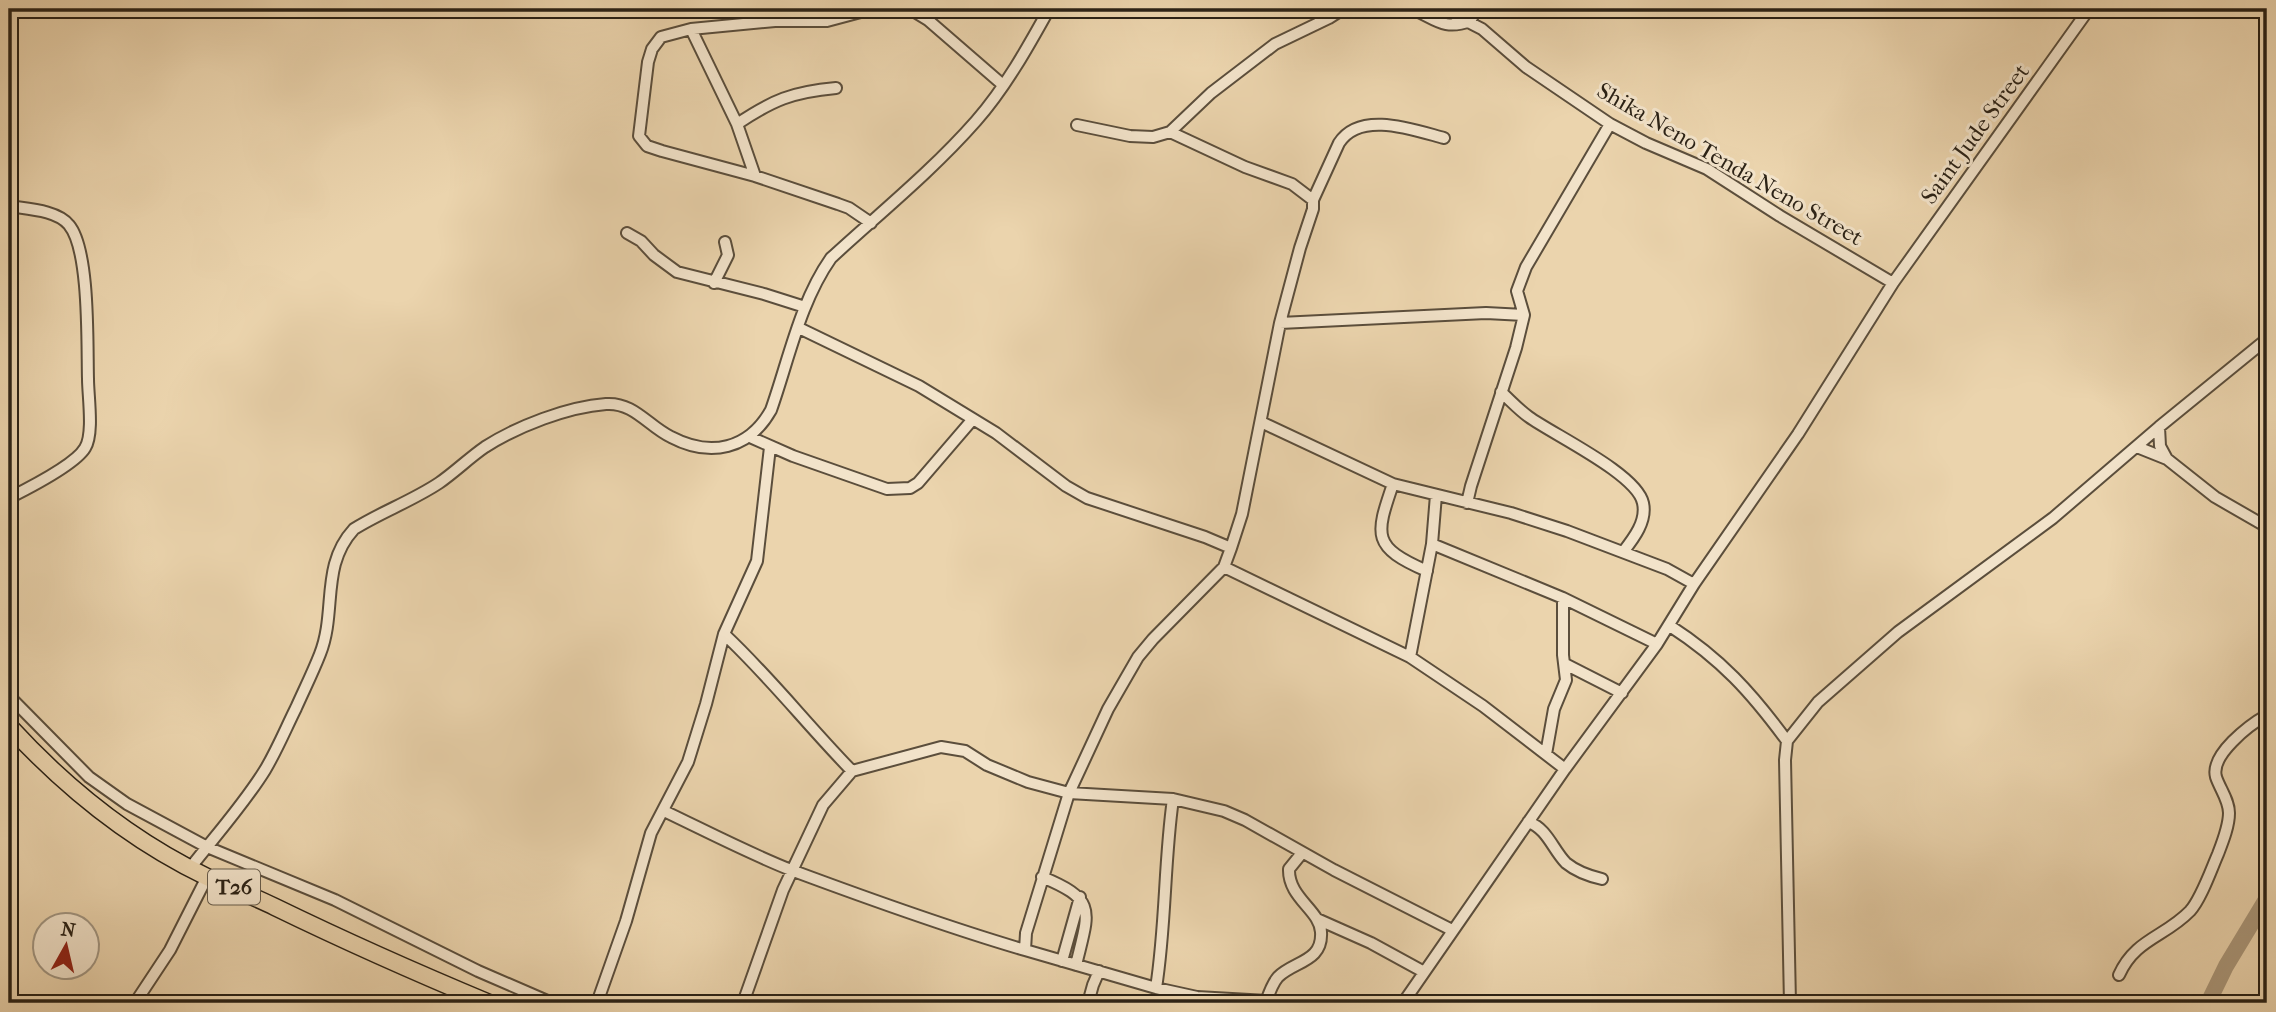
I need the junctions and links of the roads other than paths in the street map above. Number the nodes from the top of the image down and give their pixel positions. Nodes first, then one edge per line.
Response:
1 (872, 9) edge
2 (910, 9) edge
3 (1049, 9) edge
4 (1343, 9) edge
5 (1412, 9) edge
6 (1443, 9) edge
7 (1455, 9) edge
8 (2089, 9) edge
9 (1473, 16) edge
10 (691, 29) junction
11 (1003, 85) junction
12 (836, 88) dead end
13 (737, 124) junction
14 (1610, 124) junction
15 (1077, 125) dead end
16 (1170, 132) junction
17 (1444, 138) dead end
18 (755, 176) junction
19 (1314, 201) junction
20 (9, 206) edge
21 (871, 223) junction
22 (627, 233) dead end
23 (725, 242) dead end
24 (714, 283) junction
25 (1893, 283) junction
26 (805, 307) junction
27 (1524, 315) junction
28 (1280, 323) junction
29 (799, 328) junction
30 (2267, 339) edge
31 (1501, 392) junction
32 (973, 419) junction
33 (1261, 422) junction
34 (2159, 427) junction
35 (750, 437) junction
36 (769, 447) junction
37 (2137, 447) junction
38 (2167, 459) junction
39 (1393, 484) junction
40 (1436, 495) junction
41 (9, 498) edge
42 (1467, 503) junction
43 (2267, 527) edge
44 (1432, 544) junction
45 (1231, 548) junction
46 (1623, 552) junction
47 (1224, 567) junction
48 (1427, 571) junction
49 (1694, 584) junction
50 (1563, 598) junction
51 (1670, 626) junction
52 (724, 634) junction
53 (1657, 644) junction
54 (1410, 657) junction
55 (1565, 664) junction
56 (1622, 693) junction
57 (9, 696) edge
58 (2267, 715) edge
59 (9, 726) edge
60 (1787, 741) junction
61 (1546, 754) junction
62 (1566, 769) junction
63 (852, 771) junction
64 (1069, 793) junction
65 (1173, 799) junction
66 (664, 811) junction
67 (1528, 822) junction
68 (207, 847) junction
69 (1302, 853) junction
70 (191, 867) junction
71 (791, 870) junction
72 (207, 877) junction
73 (1042, 877) junction
74 (1602, 880) dead end
75 (1080, 897) junction
76 (1317, 919) junction
77 (1452, 930) junction
78 (1025, 950) junction
79 (1062, 961) junction
80 (1076, 965) junction
81 (1100, 971) junction
82 (1424, 972) junction
83 (2119, 975) dead end
84 (1156, 988) junction
85 (135, 1003) edge
86 (489, 1003) edge
87 (552, 1003) edge
88 (597, 1003) edge
89 (743, 1003) edge
90 (1088, 1003) edge
91 (1272, 1003) edge
92 (1303, 1003) edge
93 (1403, 1003) edge
94 (1790, 1003) edge

1 - 10 street
2 - 11 street
3 - 11 street
4 - 16 street
5 - 9 street
6 - 9 street, Shika Neno Tenda Neno Street
7 - 9 street
8 - 25 street, Saint Jude Street
9 - 14 street, Shika Neno Tenda Neno Street
10 - 13 street
10 - 18 street
11 - 21 street
12 - 13 street
13 - 18 street
14 - 25 street, Shika Neno Tenda Neno Street
14 - 27 street
15 - 16 street
16 - 19 street
17 - 19 street
18 - 21 street
19 - 28 street
20 - 41 street
21 - 26 street
22 - 24 street
23 - 24 street
24 - 26 street
25 - 49 street, Saint Jude Street
26 - 29 street
27 - 28 street
27 - 31 street
28 - 33 street
29 - 32 street
29 - 35 street
30 - 34 street
31 - 42 street
31 - 46 street
32 - 36 street
32 - 45 street
33 - 39 street
33 - 45 street
34 - 37 street
34 - 38 street
35 - 36 street
35 - 68 street
36 - 52 street
37 - 38 street
37 - 60 street
38 - 43 street
39 - 40 street
39 - 48 street
40 - 42 street
40 - 44 street
42 - 46 street
44 - 48 street
44 - 50 street
45 - 47 street
46 - 49 street
47 - 54 street
47 - 64 street
48 - 54 street
49 - 51 street, Saint Jude Street
50 - 53 street
50 - 55 street
51 - 53 street, Saint Jude Street
51 - 60 street
52 - 63 street
52 - 66 street
53 - 56 street, Saint Jude Street
54 - 61 street
55 - 56 street
55 - 61 street
56 - 62 street, Saint Jude Street
57 - 68 street
58 - 83 street
59 - 70 highway, T26
60 - 94 street
61 - 62 street
62 - 67 street, Saint Jude Street
63 - 64 street
63 - 71 street
64 - 65 street
64 - 73 street
65 - 69 street
65 - 84 street
66 - 71 street
66 - 88 street
67 - 74 street
67 - 77 street, Saint Jude Street
68 - 70 street
68 - 87 street
69 - 76 street
69 - 77 street
70 - 72 highway, T26
71 - 78 street
71 - 89 street
72 - 85 street
72 - 86 highway, T26
73 - 75 street
73 - 78 street
75 - 79 street
75 - 80 street
76 - 82 street
76 - 91 street
77 - 82 street, Saint Jude Street
78 - 79 street
79 - 80 street
80 - 81 street
81 - 84 street
81 - 90 street
82 - 93 street, Saint Jude Street
84 - 91 street
91 - 92 street

